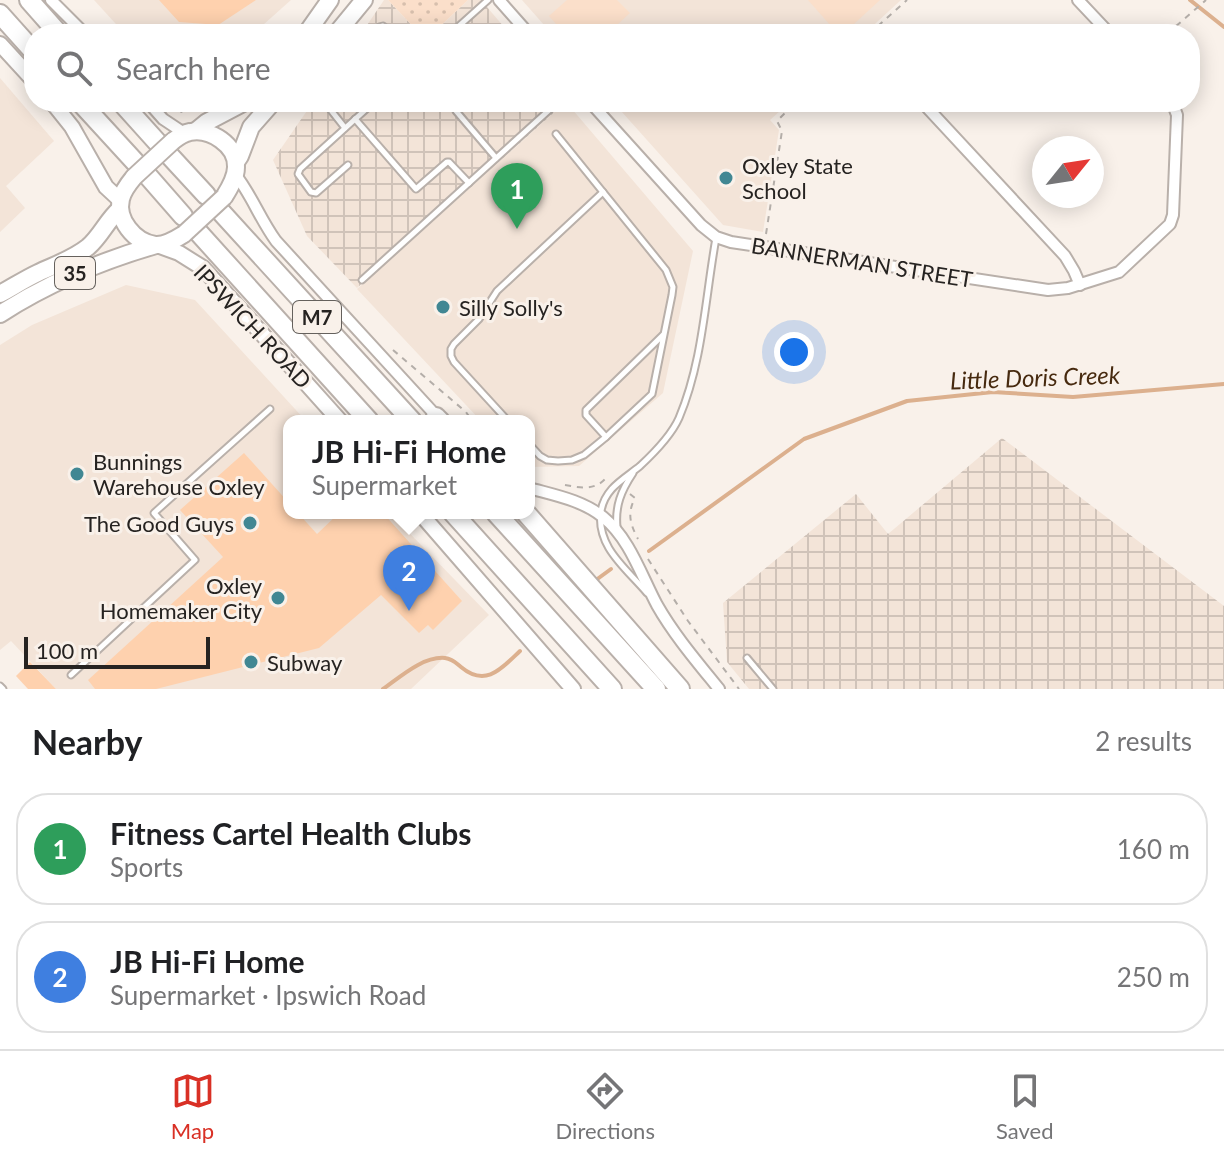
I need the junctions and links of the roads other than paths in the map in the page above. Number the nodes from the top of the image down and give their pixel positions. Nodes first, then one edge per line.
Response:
1 (29, 0) edge
2 (51, 0) edge
3 (330, 0) edge
4 (364, 0) edge
5 (488, 0) edge
6 (499, 0) edge
7 (1078, 0) edge
8 (0, 14) edge
9 (50, 24) edge
10 (75, 24) edge
11 (313, 24) edge
12 (344, 24) edge
13 (461, 24) edge
14 (520, 24) edge
15 (1101, 24) edge
16 (24, 41) edge
17 (0, 44) edge
18 (24, 70) edge
19 (59, 112) edge
20 (88, 112) edge
21 (137, 112) edge
22 (157, 112) edge
23 (228, 112) edge
24 (264, 112) edge
25 (332, 112) edge
26 (363, 112) edge
27 (457, 112) edge
28 (547, 112) edge
29 (599, 112) edge
30 (931, 112) edge
31 (1176, 112) edge
32 (355, 119) junction
33 (345, 128) junction
34 (556, 134) dead end
35 (177, 137) junction
36 (496, 158) junction
37 (348, 165) dead end
38 (235, 168) junction
39 (139, 172) junction
40 (469, 183) junction
41 (603, 192) junction
42 (217, 202) junction
43 (120, 205) junction
44 (189, 228) junction
45 (716, 237) junction
46 (156, 245) junction
47 (362, 280) dead end
48 (1080, 285) junction
49 (0, 294) edge
50 (0, 314) edge
51 (665, 333) junction
52 (270, 409) dead end
53 (335, 415) edge
54 (363, 415) edge
55 (407, 415) edge
56 (434, 415) edge
57 (503, 415) edge
58 (606, 437) junction
59 (535, 451) edge
60 (636, 469) junction
61 (535, 490) edge
62 (601, 515) junction
63 (425, 519) edge
64 (458, 519) edge
65 (501, 519) edge
66 (531, 519) edge
67 (617, 531) junction
68 (658, 606) junction
69 (747, 658) dead end
70 (71, 675) dead end
71 (573, 689) edge
72 (612, 689) edge
73 (656, 689) edge
74 (680, 689) edge
75 (719, 689) edge
76 (773, 689) edge

1 - 9 highway
2 - 10 street
3 - 11 main road
4 - 12 main road
5 - 13 lane
6 - 14 street
7 - 15 street
8 - 16 highway
17 - 18 main road
19 - 43 main road
20 - 39 highway, M7
21 - 35 highway, M7
22 - 35 street
23 - 35 main road, 35
24 - 38 main road, 35
25 - 33 lane
26 - 32 lane
27 - 36 lane
28 - 36 lane
29 - 45 street
30 - 48 street
31 - 48 street, BANNERMAN STREET
32 - 33 lane
32 - 40 lane
33 - 37 lane
34 - 41 lane
35 - 38 main road
35 - 39 main road, 35, bridge
35 - 42 highway, M7
36 - 40 lane
38 - 42 main road, 35
38 - 56 street
39 - 43 main road, 35
39 - 44 highway, M7
40 - 47 lane
41 - 51 lane
41 - 57 lane
42 - 44 main road, 35, bridge
42 - 55 highway, M7
43 - 46 main road
43 - 49 main road, 35
44 - 46 main road, 35
44 - 54 highway, M7
45 - 48 street, BANNERMAN STREET
45 - 60 lane
46 - 50 main road, 35
46 - 53 main road, IPSWICH ROAD
51 - 58 lane
51 - 58 lane
52 - 70 lane
58 - 59 lane
60 - 62 lane
60 - 67 lane
61 - 62 street
62 - 67 street
62 - 68 lane
63 - 71 main road
64 - 72 highway
65 - 73 highway
66 - 74 highway
67 - 68 street
68 - 75 street
69 - 76 lane

